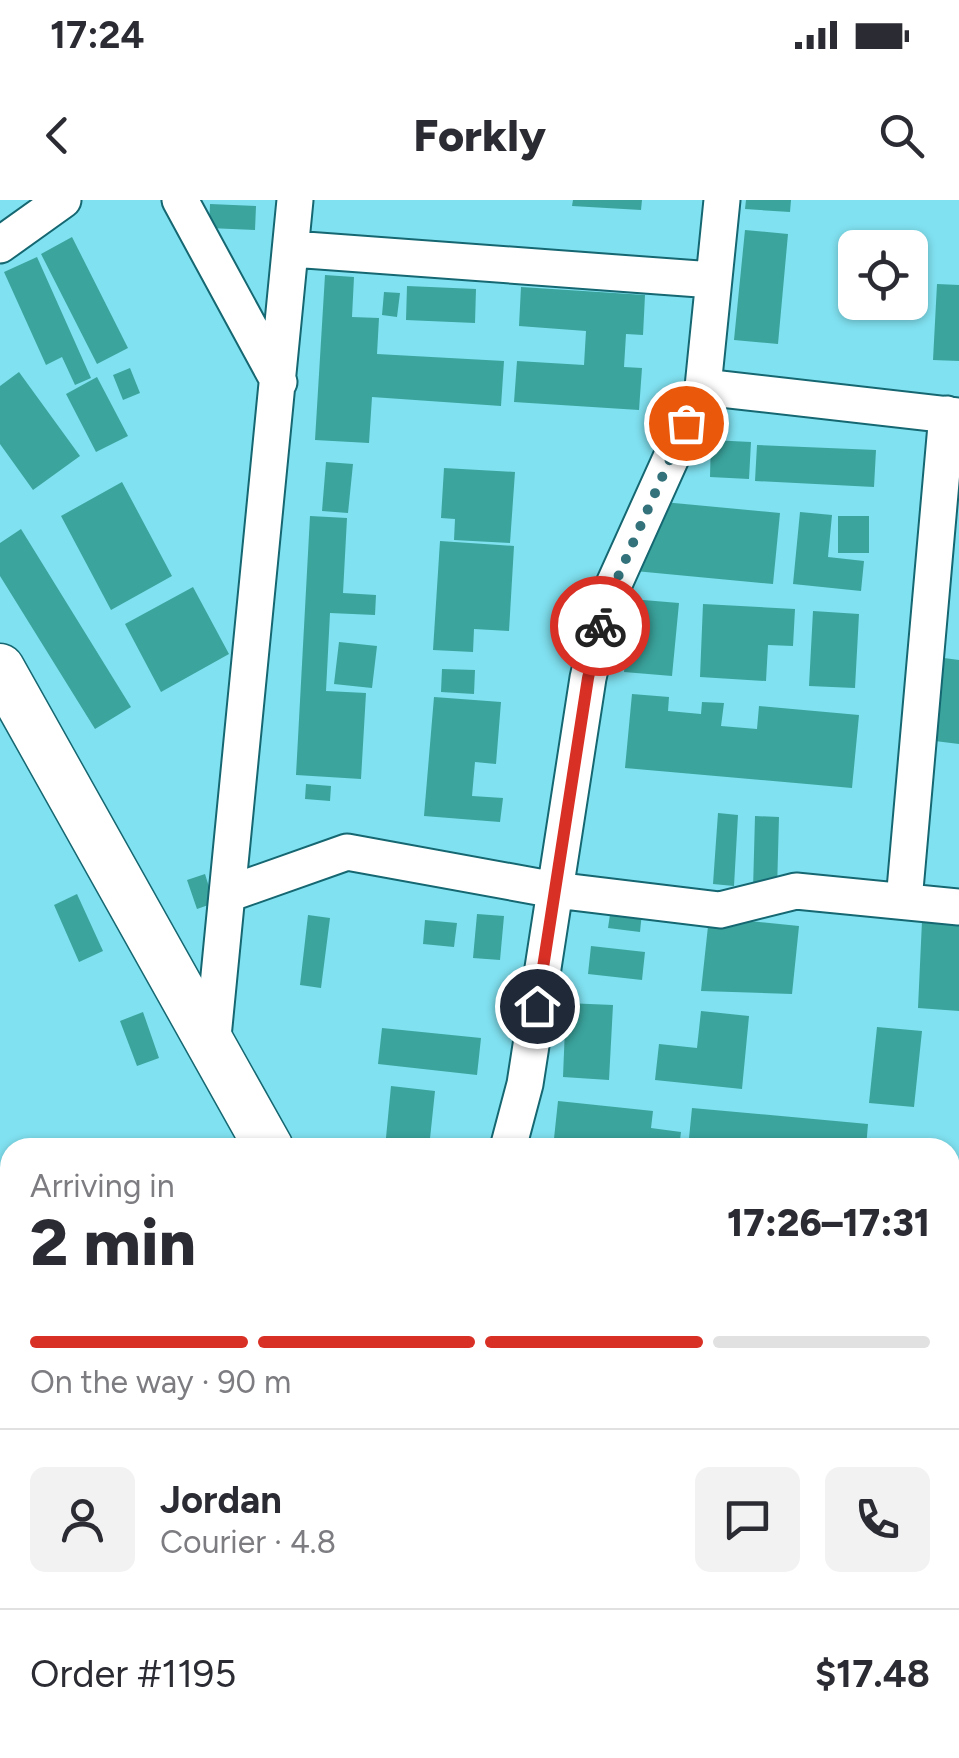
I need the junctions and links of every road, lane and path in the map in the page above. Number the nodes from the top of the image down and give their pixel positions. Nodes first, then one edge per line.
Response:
1 (64, 200) edge
2 (180, 200) edge
3 (295, 200) edge
4 (722, 200) edge
5 (0, 244) edge
6 (292, 249) junction
7 (714, 280) junction
8 (279, 382) junction
9 (702, 386) junction
10 (953, 415) edge
11 (5, 689) edge
12 (555, 890) junction
13 (228, 894) junction
14 (904, 901) junction
15 (959, 907) edge
16 (212, 1047) junction
17 (263, 1138) edge
18 (511, 1138) edge

1 - 5 street
2 - 8 street
3 - 6 street
4 - 7 street
6 - 7 street
6 - 8 street
7 - 9 street
8 - 13 street
9 - 10 street
9 - 12 street
10 - 14 street
11 - 16 street
12 - 13 street
12 - 14 street
12 - 18 street
13 - 16 street
14 - 15 street
16 - 17 street

